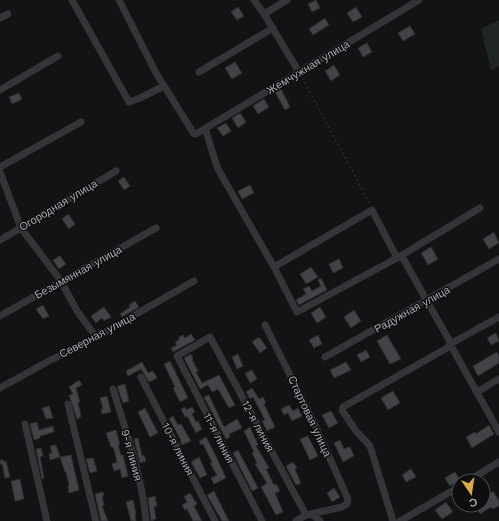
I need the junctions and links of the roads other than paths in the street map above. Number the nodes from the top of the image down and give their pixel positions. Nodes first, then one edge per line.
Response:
1 (72, 0) edge
2 (119, 0) edge
3 (254, 0) edge
4 (287, 0) edge
5 (419, 0) edge
6 (8, 14) dead end
7 (264, 14) junction
8 (0, 18) edge
9 (273, 28) junction
10 (58, 56) dead end
11 (199, 72) dead end
12 (299, 72) junction
13 (164, 86) junction
14 (0, 90) edge
15 (81, 122) dead end
16 (205, 129) junction
17 (0, 167) edge
18 (116, 170) dead end
19 (0, 172) edge
20 (480, 208) dead end
21 (21, 228) junction
22 (156, 228) dead end
23 (0, 240) edge
24 (397, 258) junction
25 (499, 259) edge
26 (274, 267) junction
27 (61, 281) junction
28 (194, 281) dead end
29 (427, 300) junction
30 (0, 316) edge
31 (499, 317) edge
32 (265, 324) dead end
33 (96, 337) junction
34 (210, 337) joint
35 (450, 344) junction
36 (325, 357) dead end
37 (141, 377) dead end
38 (499, 379) edge
39 (0, 388) edge
40 (113, 389) dead end
41 (477, 392) junction
42 (68, 404) dead end
43 (25, 424) dead end
44 (499, 432) edge
45 (499, 462) edge
46 (481, 473) edge
47 (451, 492) edge
48 (309, 514) junction
49 (47, 521) edge
50 (96, 521) edge
51 (146, 521) edge
52 (215, 521) edge
53 (262, 521) edge
54 (296, 521) edge
55 (320, 521) edge
56 (393, 521) edge
57 (400, 521) edge

1 - 13 street
2 - 13 street
3 - 7 street
4 - 7 street
5 - 12 street, Жемчужная улица
6 - 8 street
7 - 9 street
9 - 11 street
9 - 12 street
10 - 14 street
12 - 16 street, Жемчужная улица
13 - 16 street, Жемчужная улица
15 - 17 street
16 - 26 street
18 - 21 street, Огородная улица
19 - 21 street
20 - 24 street
21 - 23 street, Огородная улица
21 - 27 street
22 - 27 street, Безымянная улица
24 - 26 street
24 - 26 street
24 - 29 street
25 - 29 street, Радужная улица
27 - 30 street, Безымянная улица
27 - 33 street
28 - 33 street, Северная улица
29 - 35 street
29 - 36 street, Радужная улица
31 - 35 street
32 - 48 street, Стартовая улица
33 - 39 street, Северная улица
34 - 48 street, 12-я линия
34 - 53 street, 11-я линия
35 - 41 street
35 - 56 street
37 - 52 street, 10-я линия
38 - 41 street
40 - 51 street, 9-я линия
41 - 44 street
42 - 50 street
43 - 49 street
45 - 46 street
47 - 57 street
48 - 54 street
48 - 55 street

